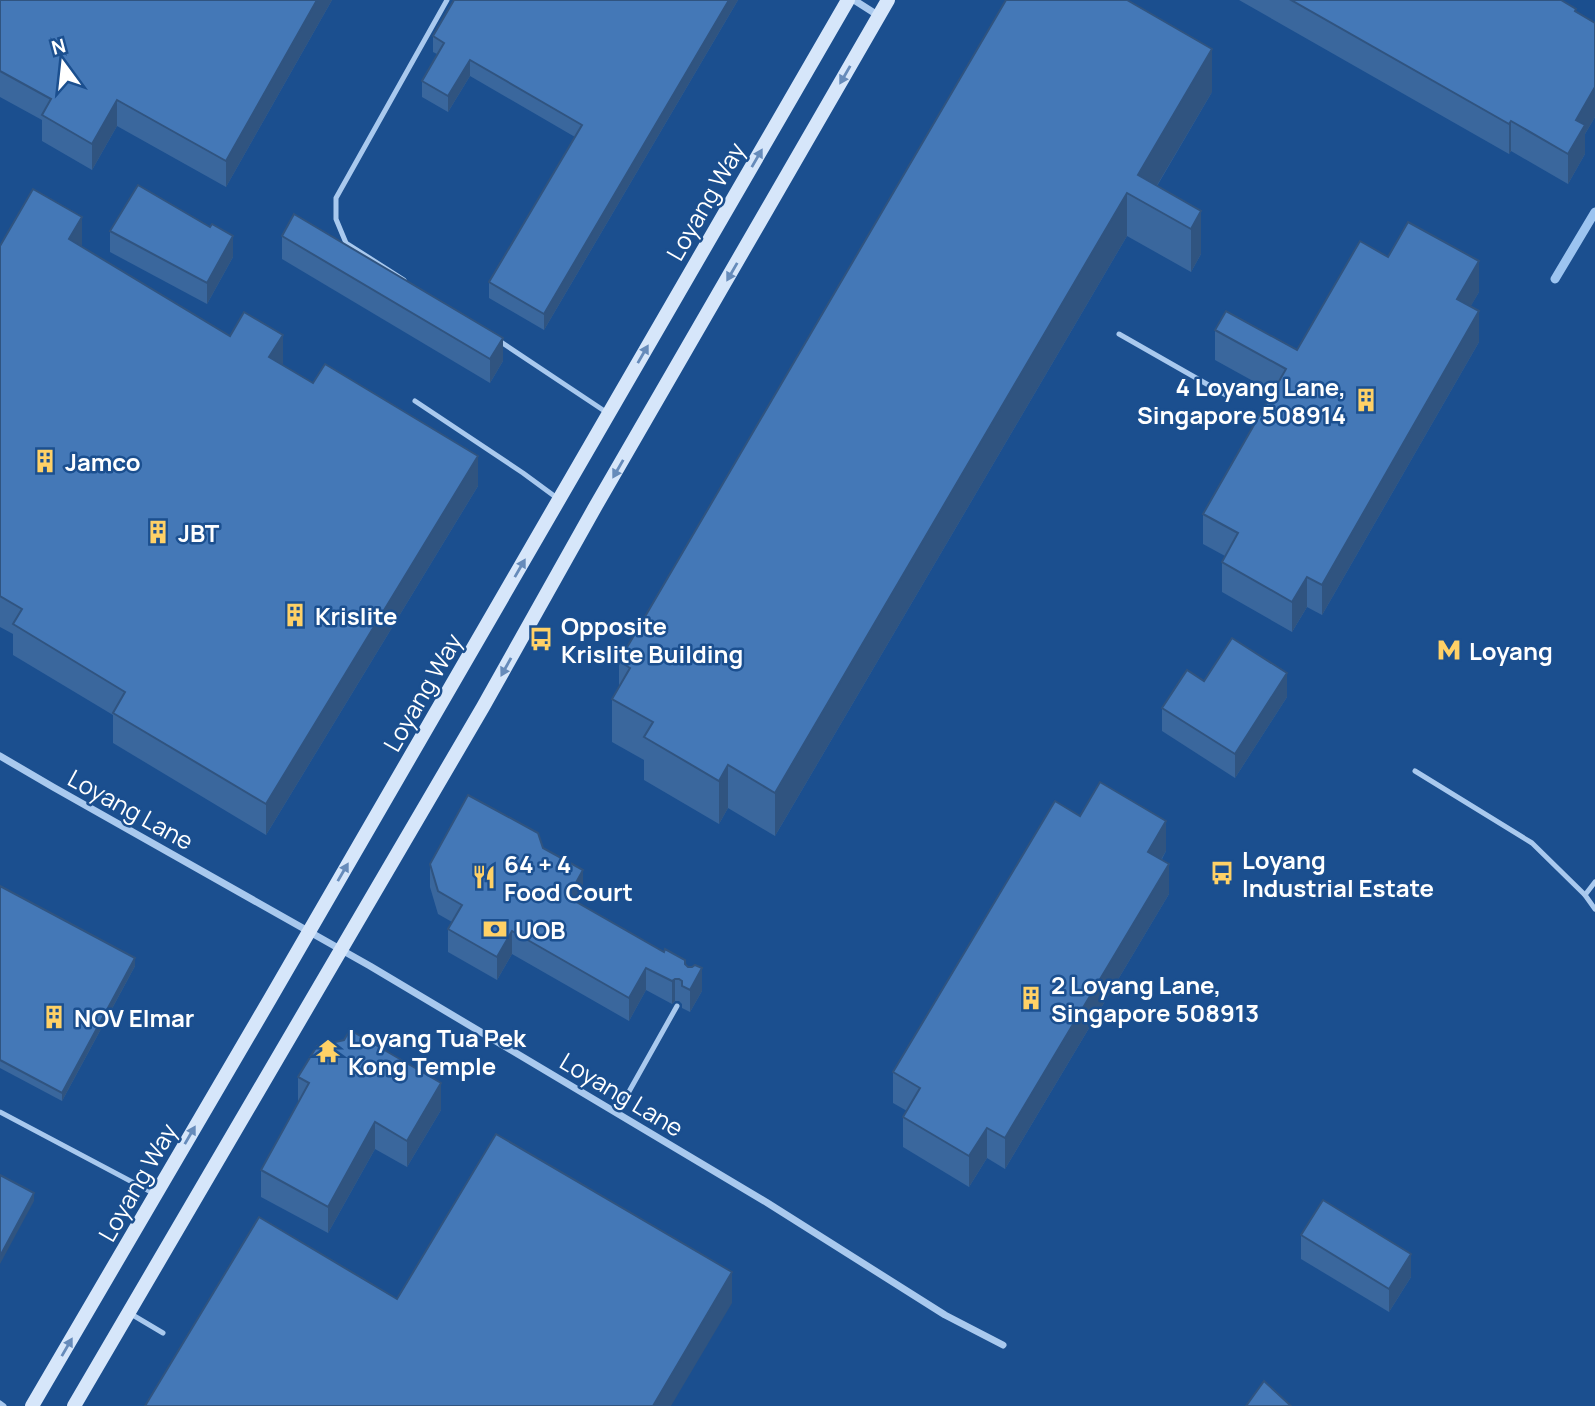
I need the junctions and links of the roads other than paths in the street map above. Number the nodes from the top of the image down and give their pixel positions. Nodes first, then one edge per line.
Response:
1 (447, 0) edge
2 (848, 0) edge
3 (854, 0) edge
4 (888, 0) edge
5 (879, 16) junction
6 (405, 280) edge
7 (487, 333) edge
8 (1119, 334) dead end
9 (1226, 396) dead end
10 (415, 401) dead end
11 (609, 414) junction
12 (559, 500) junction
13 (0, 756) edge
14 (1415, 771) dead end
15 (1595, 882) edge
16 (1585, 895) junction
17 (1595, 909) edge
18 (309, 931) junction
19 (341, 949) junction
20 (677, 1006) dead end
21 (0, 1112) edge
22 (617, 1113) junction
23 (156, 1194) junction
24 (129, 1312) junction
25 (163, 1333) dead end
26 (1003, 1345) dead end
27 (32, 1406) edge
28 (74, 1406) edge

1 - 6 lane
11 -> 2 main road, Loyang Way
3 - 5 street
4 - 5 main road
5 -> 19 main road
7 - 11 lane
8 - 9 lane
10 - 12 lane
11 - 12 main road, Loyang Way
18 -> 12 main road, Loyang Way
13 - 18 street, Loyang Lane
14 - 16 lane
15 - 16 lane
16 - 17 lane
18 - 19 street, Loyang Lane
23 -> 18 main road, Loyang Way
19 - 22 street, Loyang Lane
19 - 24 main road
20 - 22 lane
21 - 23 lane
22 - 26 street, Loyang Lane
27 -> 23 main road, Loyang Way
24 - 25 lane
24 - 28 main road

